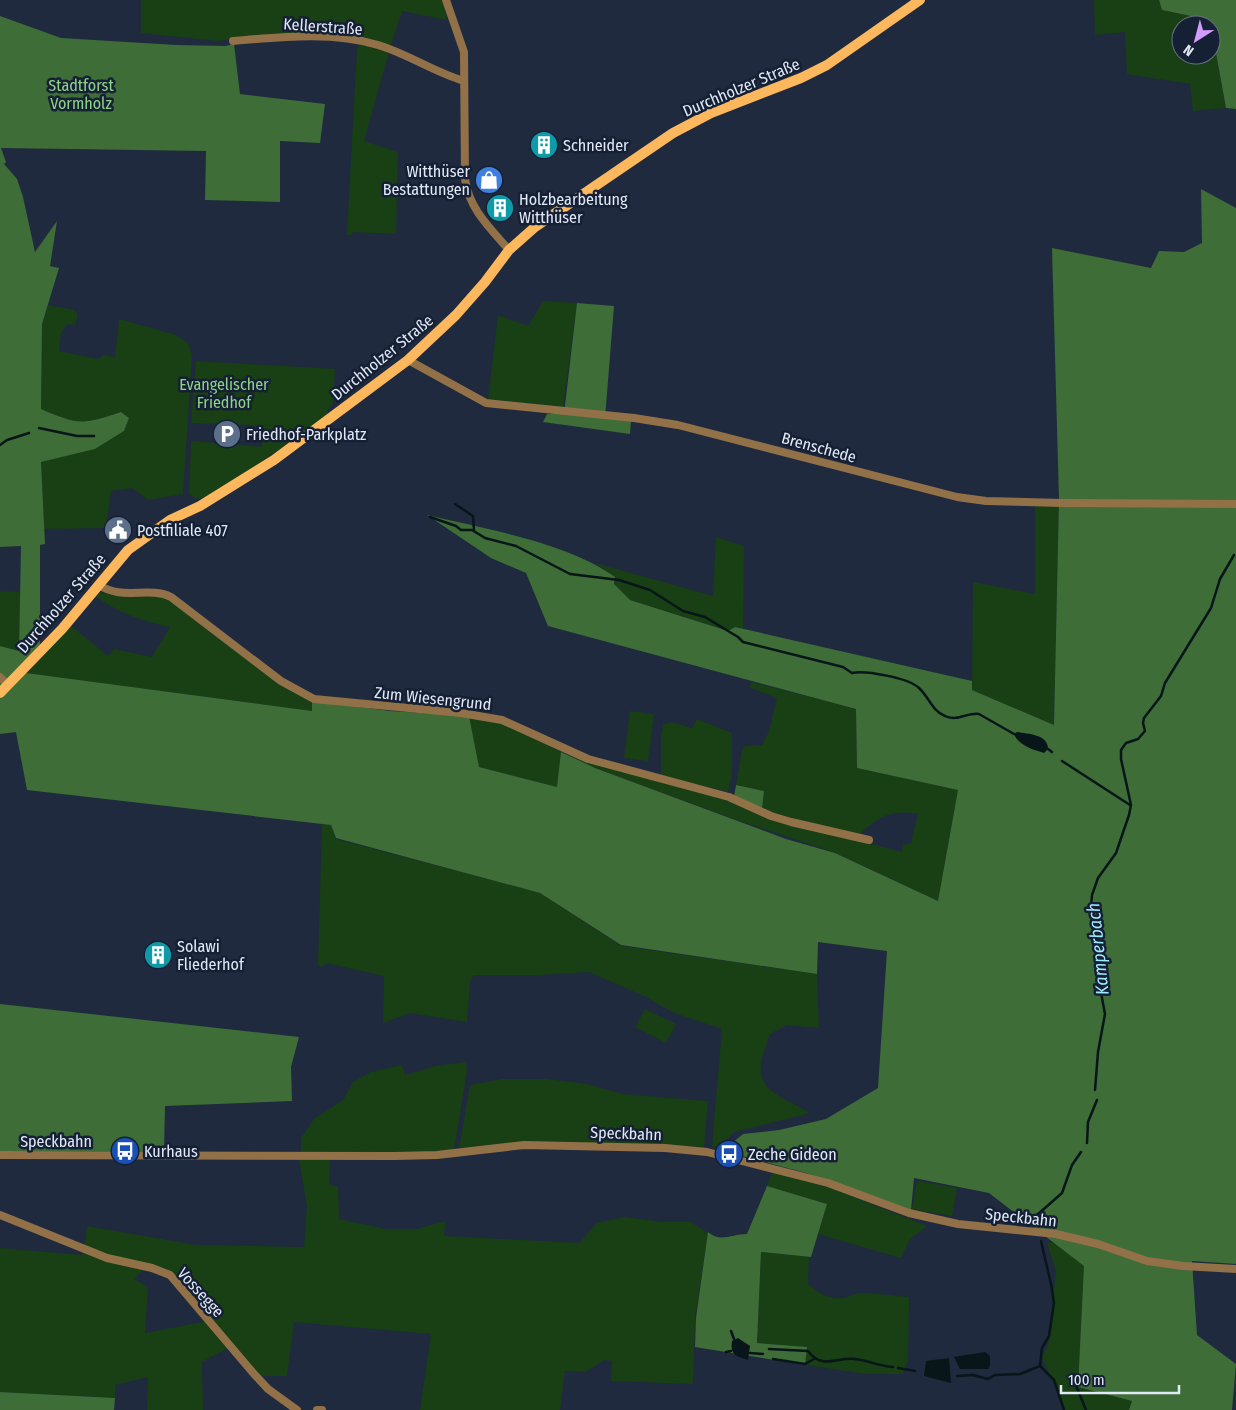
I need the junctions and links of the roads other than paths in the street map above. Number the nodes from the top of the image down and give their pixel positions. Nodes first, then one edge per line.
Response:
1 (446, 0) edge
2 (920, 0) edge
3 (233, 41) dead end
4 (464, 81) junction
5 (509, 250) junction
6 (408, 360) junction
7 (1236, 504) edge
8 (99, 585) junction
9 (4, 681) edge
10 (0, 693) edge
11 (869, 840) dead end
12 (0, 1155) edge
13 (0, 1215) edge
14 (1236, 1269) edge
15 (297, 1410) edge
16 (317, 1410) edge
17 (322, 1410) edge

1 - 4 street
2 - 5 main road, Durchholzer Straße
3 - 4 street, Kellerstraße
4 - 5 street
5 - 6 main road, Durchholzer Straße
6 - 7 street, Brenschede
6 - 8 main road, Durchholzer Straße
8 - 9 main road, Durchholzer Straße
8 - 11 street, Zum Wiesengrund
9 - 10 main road, Durchholzer Straße
12 - 14 street, Speckbahn
13 - 15 street, Vossegge
16 - 17 street

